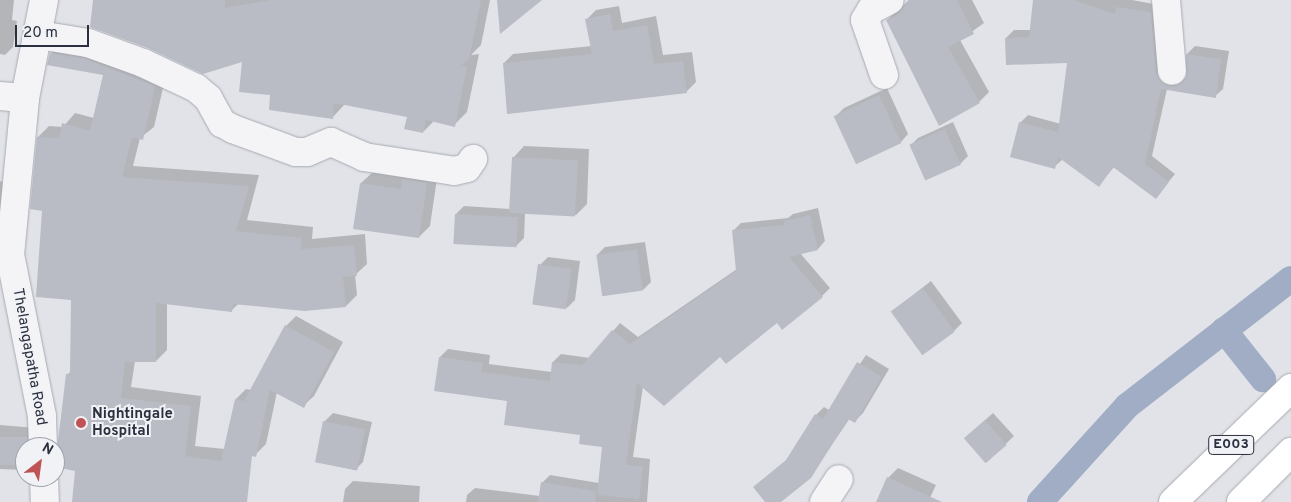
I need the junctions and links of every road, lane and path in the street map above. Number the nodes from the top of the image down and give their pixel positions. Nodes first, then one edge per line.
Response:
1 (44, 0) edge
2 (890, 0) edge
3 (1166, 0) edge
4 (38, 35) junction
5 (1172, 71) dead end
6 (884, 75) dead end
7 (12, 97) edge
8 (473, 159) dead end
9 (1291, 388) edge
10 (43, 437) edge
11 (1291, 452) edge
12 (839, 480) dead end
13 (44, 487) edge
14 (45, 502) edge
15 (824, 502) edge
16 (1173, 502) edge
17 (1241, 502) edge

1 - 4 street, Thelangapatha Road
2 - 6 street
3 - 5 street
4 - 7 street, Thelangapatha Road
4 - 8 street
7 - 10 street, Thelangapatha Road
9 - 16 highway, E003
11 - 17 highway, E003
12 - 15 street
13 - 14 street

